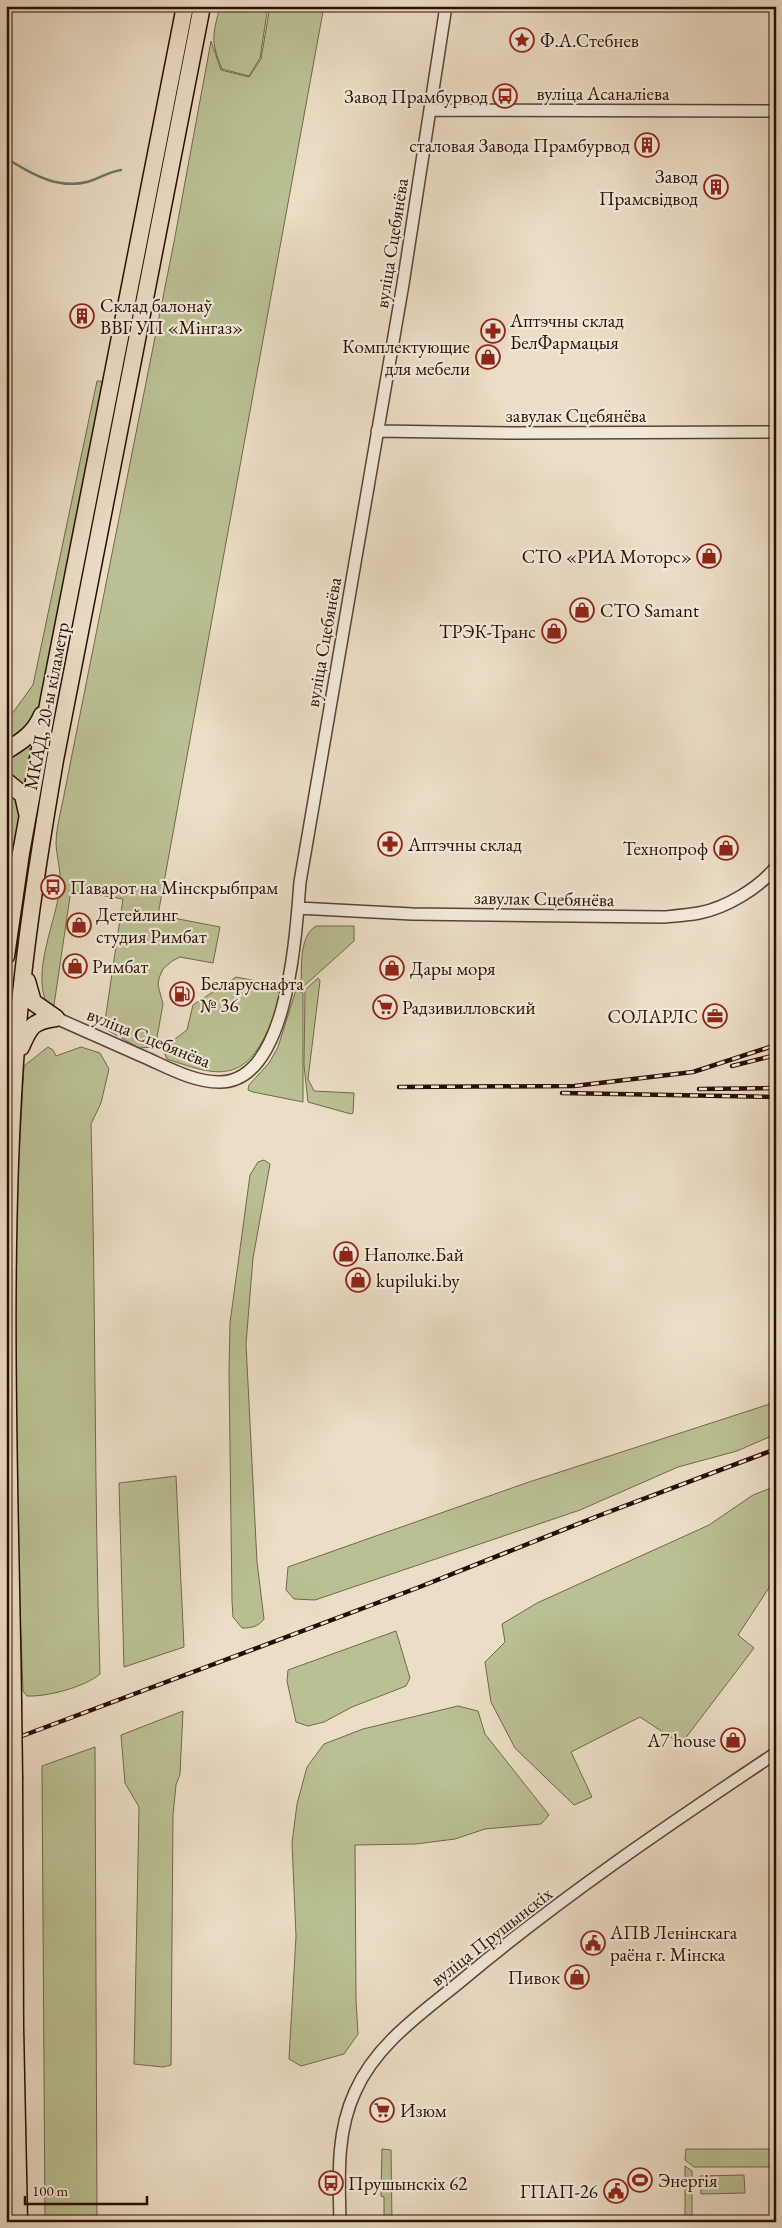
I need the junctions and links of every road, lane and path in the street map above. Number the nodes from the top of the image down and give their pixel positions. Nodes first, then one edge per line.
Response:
1 (185, 6) edge
2 (202, 6) edge
3 (446, 6) edge
4 (430, 110) junction
5 (776, 111) edge
6 (377, 431) junction
7 (776, 432) edge
8 (49, 699) junction
9 (6, 751) edge
10 (6, 781) edge
11 (28, 821) junction
12 (776, 867) edge
13 (298, 908) junction
14 (6, 956) edge
15 (25, 959) junction
16 (56, 1018) junction
17 (15, 1059) junction
18 (776, 1753) edge
19 (19, 2222) edge
20 (340, 2222) edge

1 - 8 highway, МКАД, 20-ы кіламетр
2 - 15 highway, МКАД, 20-ы кіламетр
3 - 4 street, вуліца Сцебянёва
4 - 5 street, вуліца Асаналіева
4 - 6 street, вуліца Сцебянёва
6 - 7 street, завулак Сцебянёва
6 - 13 street, вуліца Сцебянёва
8 - 9 highway
8 - 11 highway, МКАД, 20-ы кіламетр
10 - 11 highway
11 - 14 highway, МКАД, 20-ы кіламетр
12 - 13 street, завулак Сцебянёва
13 - 16 street, вуліца Сцебянёва
15 - 16 highway
15 - 17 highway, МКАД, 20-ы кіламетр
16 - 17 highway
17 - 19 highway, МКАД, 20-ы кіламетр, bridge
18 - 20 street, вуліца Прушынскіх

